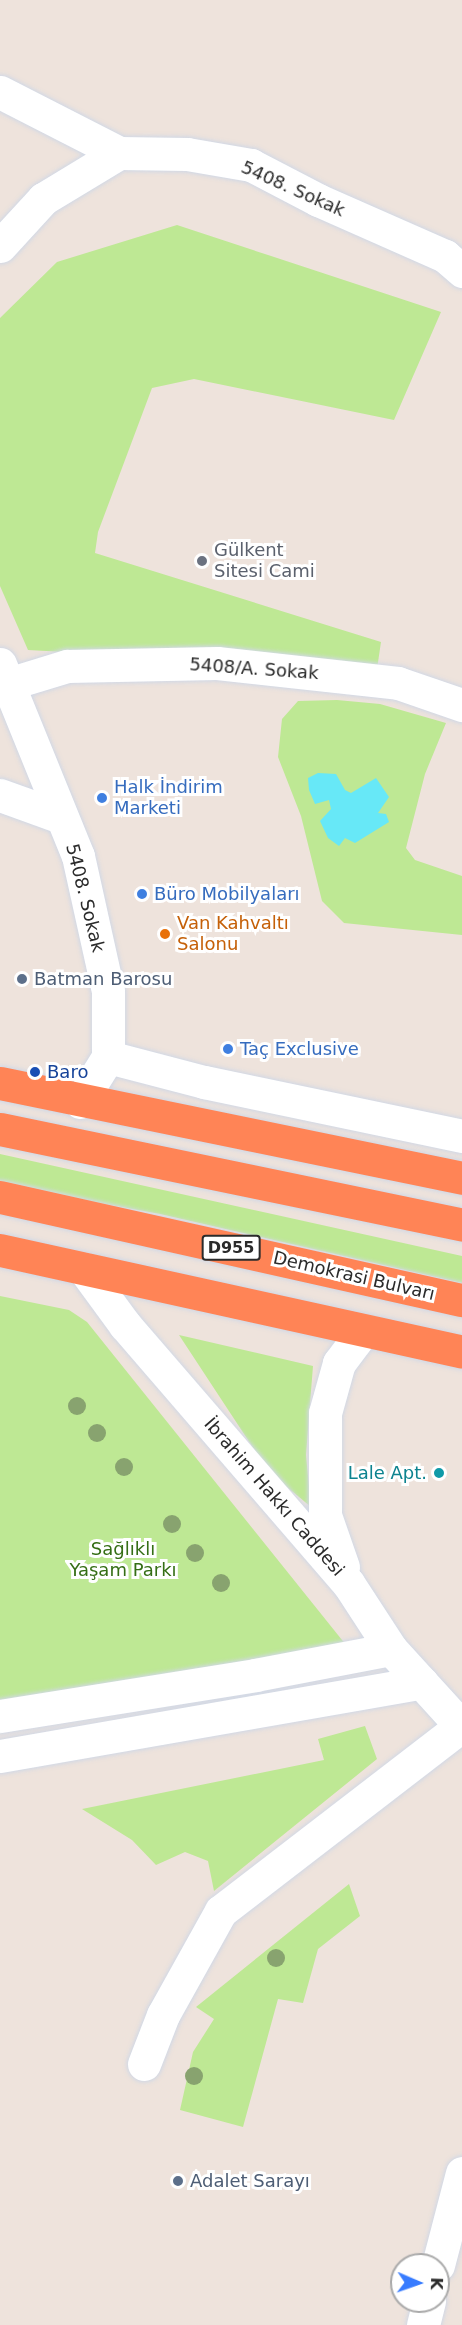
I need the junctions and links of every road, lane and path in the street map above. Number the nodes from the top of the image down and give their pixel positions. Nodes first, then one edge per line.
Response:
1 (0, 93) edge
2 (119, 153) junction
3 (0, 246) edge
4 (462, 271) edge
5 (4, 674) edge
6 (462, 705) edge
7 (0, 795) edge
8 (62, 817) junction
9 (108, 1057) junction
10 (0, 1083) edge
11 (80, 1102) junction
12 (0, 1129) edge
13 (462, 1136) edge
14 (462, 1178) edge
15 (0, 1197) edge
16 (462, 1225) edge
17 (0, 1250) edge
18 (84, 1269) junction
19 (462, 1300) edge
20 (363, 1331) junction
21 (462, 1352) edge
22 (348, 1583) junction
23 (391, 1648) junction
24 (422, 1682) junction
25 (0, 1716) edge
26 (462, 1726) edge
27 (0, 1756) edge
28 (144, 2064) dead end
29 (462, 2173) edge
30 (441, 2253) edge

1 - 2 street
2 - 3 street
2 - 4 street, 5408. Sokak
5 - 6 street, 5408/A. Sokak
5 - 8 street, 5408. Sokak
7 - 8 street
8 - 9 street, 5408. Sokak
9 - 11 street
9 - 13 street
10 - 11 highway
11 - 14 highway
12 - 16 highway
15 - 19 highway, Demokrasi Bulvarı / D955
17 - 18 highway
18 - 20 highway
18 - 22 street, İbrahim Hakkı Caddesi
20 - 21 highway
20 - 22 street
22 - 23 street, İbrahim Hakkı Caddesi
23 - 24 street, İbrahim Hakkı Caddesi
23 - 25 street
24 - 26 street, İbrahim Hakkı Caddesi
24 - 27 street
26 - 28 street
29 - 30 street

